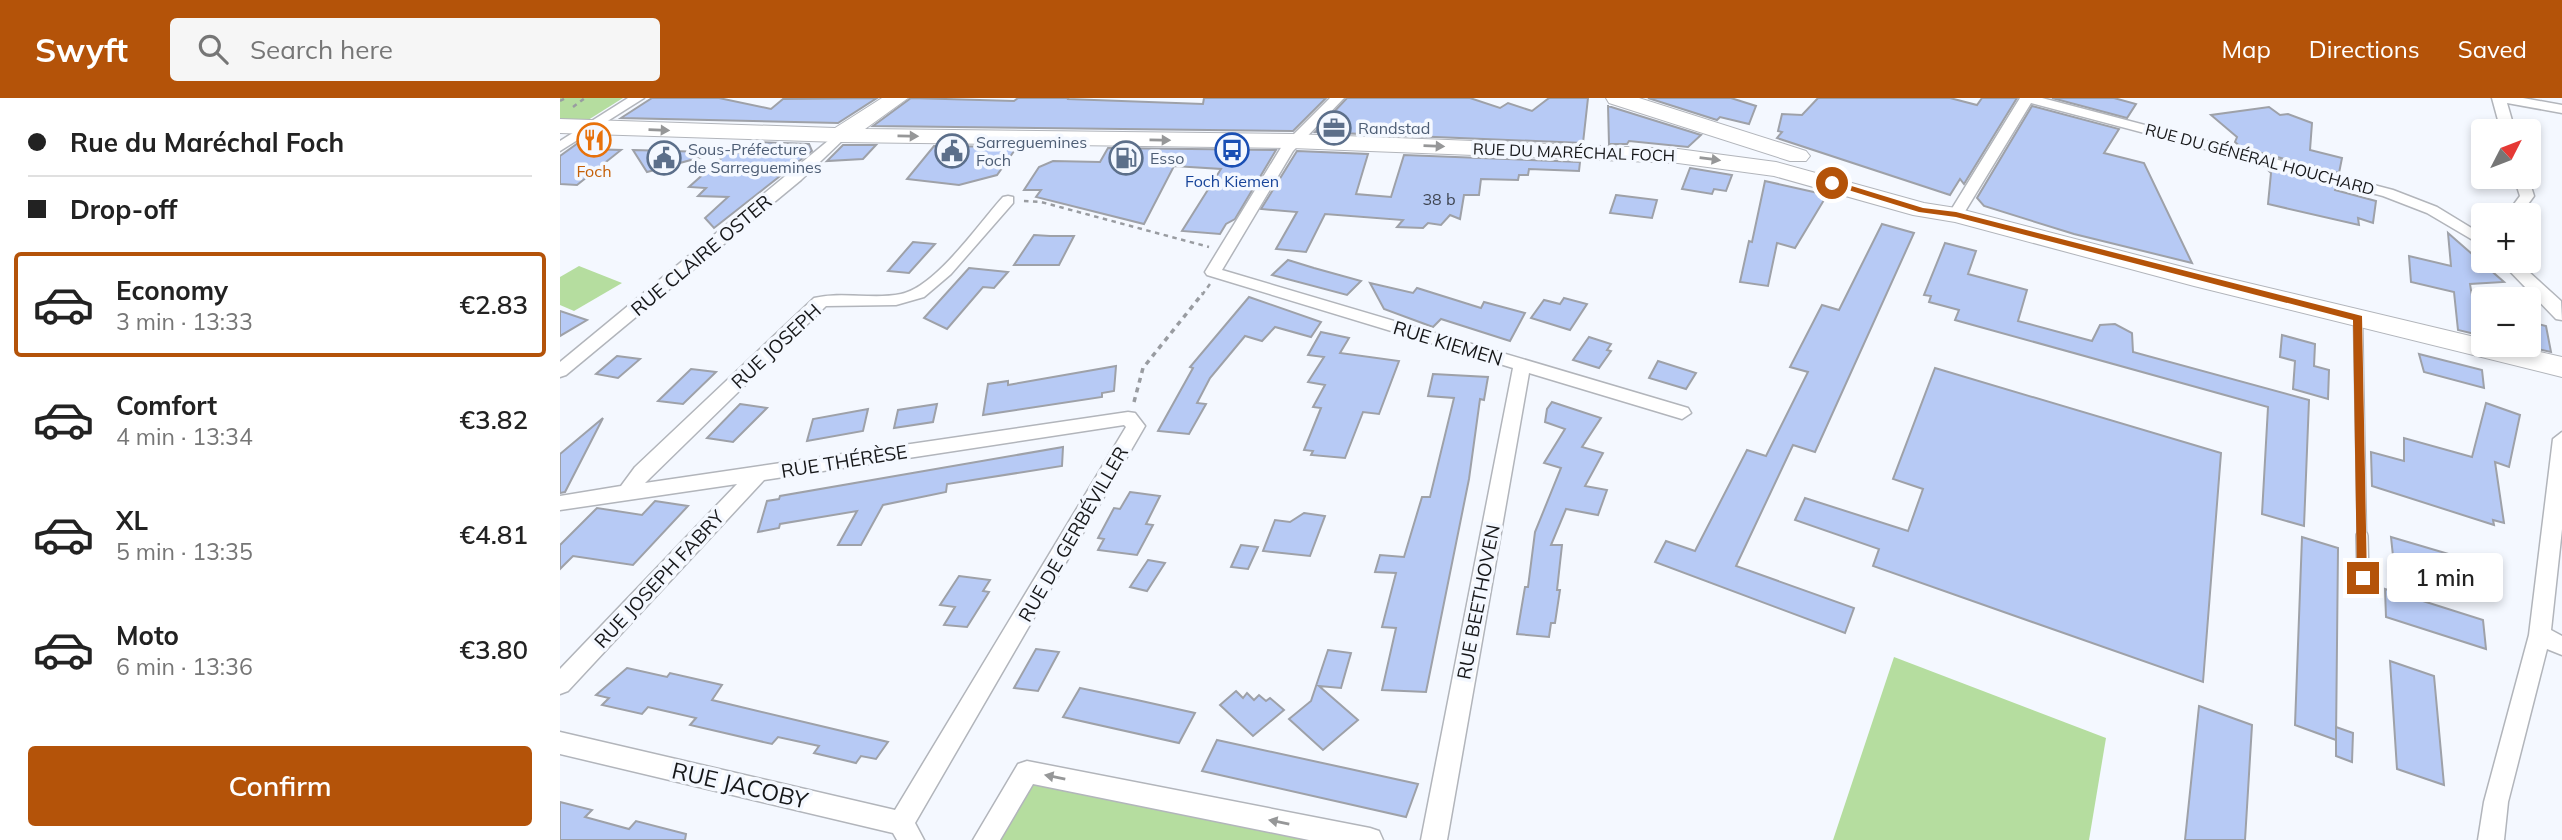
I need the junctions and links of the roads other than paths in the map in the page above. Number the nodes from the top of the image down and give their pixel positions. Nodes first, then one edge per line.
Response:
1 (637, 98) edge
2 (897, 98) edge
3 (1338, 98) edge
4 (1618, 98) edge
5 (2028, 98) edge
6 (2500, 98) edge
7 (2562, 109) edge
8 (2505, 119) edge
9 (560, 126) edge
10 (591, 128) junction
11 (840, 135) junction
12 (1292, 141) junction
13 (560, 147) edge
14 (1796, 165) junction
15 (1008, 200) road end
16 (1956, 215) junction
17 (2471, 226) edge
18 (2521, 273) edge
19 (2560, 310) edge
20 (2358, 318) junction
21 (1522, 365) junction
22 (2562, 367) edge
23 (560, 371) edge
24 (1682, 413) dead end
25 (1128, 418) joint
26 (2562, 439) edge
27 (758, 474) junction
28 (628, 492) junction
29 (560, 503) edge
30 (2363, 578) dead end
31 (2540, 635) junction
32 (2562, 646) edge
33 (560, 684) edge
34 (560, 743) edge
35 (906, 832) edge
36 (986, 840) edge
37 (1370, 840) edge
38 (1434, 840) edge
39 (2491, 840) edge

1 - 10 street
2 - 11 main road
3 - 12 street
4 - 14 main road
5 - 16 street
5 - 17 street, RUE DU GÉNÉRAL HOUCHARD
6 - 7 street
6 - 8 street
9 - 10 main road, RUE DU MARÉCHAL FOCH
10 -> 11 main road, RUE DU MARÉCHAL FOCH
10 - 13 street
11 -> 12 main road, RUE DU MARÉCHAL FOCH
11 - 23 street, RUE CLAIRE OSTER
12 -> 14 main road, RUE DU MARÉCHAL FOCH
12 - 21 street, RUE KIEMEN
14 - 16 main road, RUE DU MARÉCHAL FOCH
15 - 28 street, RUE JOSEPH
16 - 20 main road, RUE DU MARÉCHAL FOCH
18 - 19 street
20 - 22 main road, RUE DU MARÉCHAL FOCH
20 - 30 lane
21 - 24 street, RUE KIEMEN
21 - 38 street, RUE BEETHOVEN
25 - 27 street, RUE THÉRÈSE
25 - 35 street, RUE DE GERBÉVILLER
26 - 31 street
27 - 28 street, RUE THÉRÈSE
27 - 33 street, RUE JOSEPH FABRY
28 - 29 street, RUE THÉRÈSE
31 - 32 street
31 - 39 street
34 - 35 street, RUE JACOBY
37 -> 36 street

